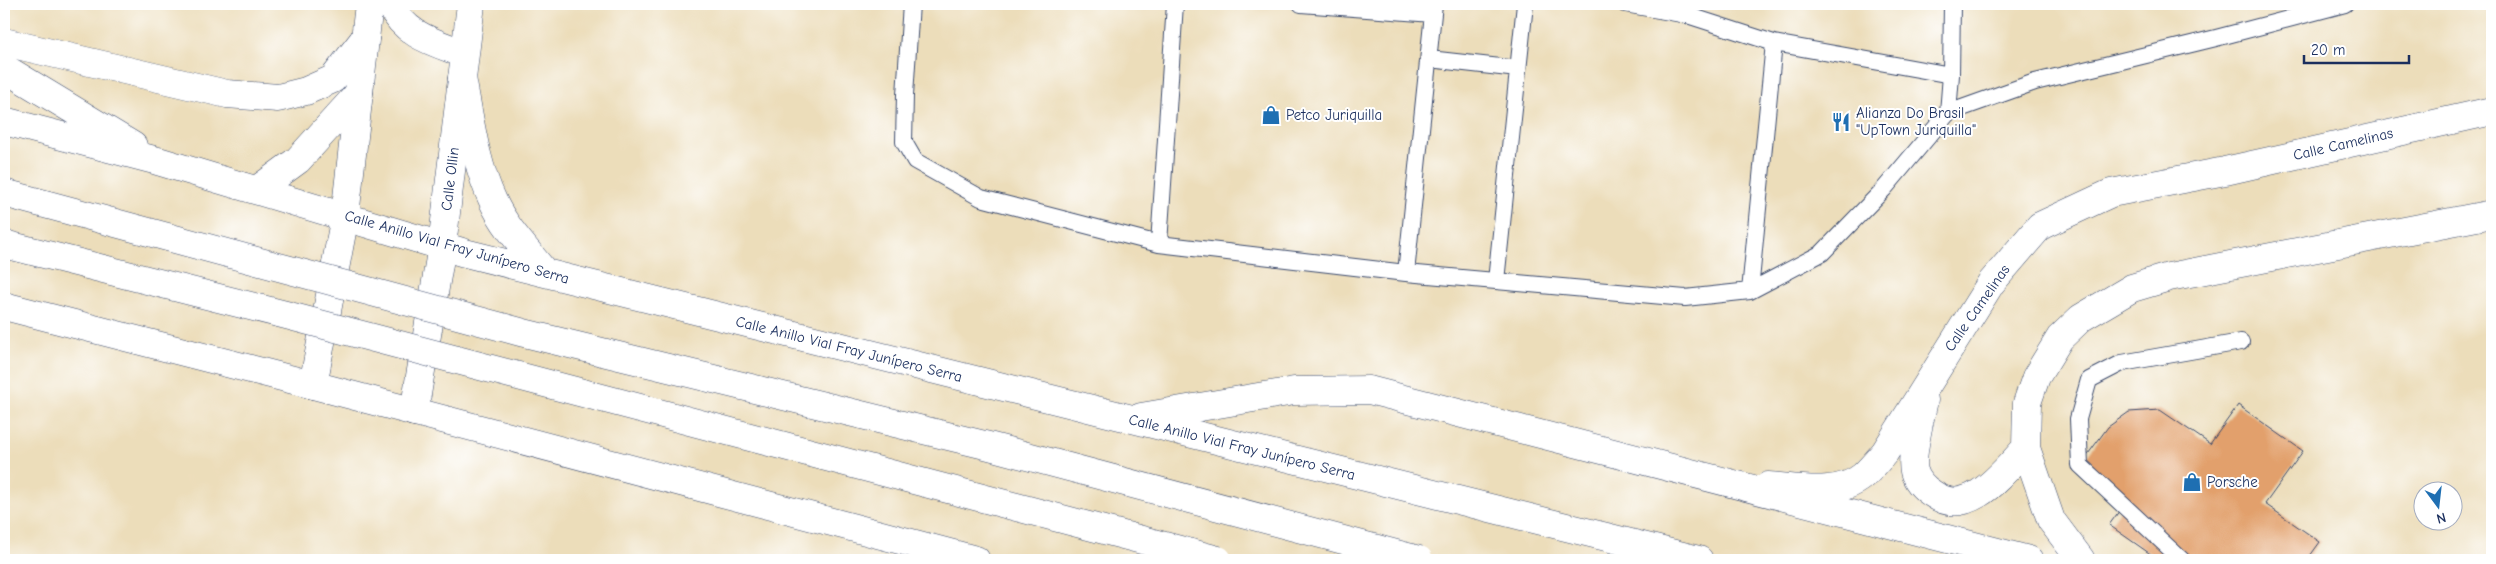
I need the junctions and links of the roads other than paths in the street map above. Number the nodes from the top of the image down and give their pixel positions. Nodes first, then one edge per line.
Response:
1 (368, 4) edge
2 (390, 4) edge
3 (471, 4) edge
4 (911, 4) edge
5 (1175, 4) edge
6 (1301, 4) edge
7 (1525, 4) edge
8 (1625, 4) edge
9 (1952, 4) edge
10 (2345, 4) edge
11 (1434, 9) edge
12 (1687, 9) edge
13 (365, 38) junction
14 (4, 42) edge
15 (1774, 42) junction
16 (1429, 58) junction
17 (464, 66) junction
18 (4, 68) edge
19 (1518, 69) junction
20 (1951, 75) junction
21 (359, 93) junction
22 (2492, 111) edge
23 (1948, 113) junction
24 (4, 121) edge
25 (158, 161) junction
26 (257, 190) junction
27 (4, 193) edge
28 (2492, 214) edge
29 (345, 216) junction
30 (4, 244) edge
31 (1160, 244) junction
32 (442, 246) junction
33 (545, 273) junction
34 (1406, 273) junction
35 (1496, 281) junction
36 (1750, 291) junction
37 (4, 306) edge
38 (2241, 342) dead end
39 (1928, 380) junction
40 (314, 385) junction
41 (414, 412) junction
42 (1130, 419) junction
43 (2026, 448) junction
44 (1737, 485) junction
45 (976, 560) edge
46 (1218, 560) edge
47 (1419, 560) edge
48 (1699, 560) edge
49 (2029, 560) edge
50 (2081, 560) edge
51 (2182, 560) edge

1 - 13 main road
2 - 17 main road
3 - 17 main road, Calle Ollin
4 - 31 lane
5 - 31 lane
6 - 11 lane
7 - 19 lane
8 - 12 lane
9 - 20 lane
10 - 23 lane
11 - 16 lane
12 - 15 lane
13 - 14 main road
13 - 21 main road
15 - 20 lane
15 - 36 lane
16 - 19 lane
16 - 34 lane
17 - 32 main road, Calle Ollin
17 - 33 main road
18 - 25 main road
19 - 35 lane
20 - 23 lane
21 - 26 main road
21 - 29 main road
22 - 39 main road, Calle Camelinas
23 - 36 lane
24 - 25 main road, Calle Anillo Vial Fray Junípero Serra
25 - 26 main road, Calle Anillo Vial Fray Junípero Serra
26 - 29 main road, Calle Anillo Vial Fray Junípero Serra
27 - 47 main road, bridge
28 - 43 main road
29 - 32 main road, Calle Anillo Vial Fray Junípero Serra
29 - 40 main road
30 - 46 main road, bridge
31 - 34 lane
32 - 33 main road, Calle Anillo Vial Fray Junípero Serra
32 - 41 main road, Calle Ollin
33 - 42 main road, Calle Anillo Vial Fray Junípero Serra
34 - 35 lane
35 - 36 lane
37 - 40 main road
38 - 51 lane
39 - 43 main road
39 - 44 main road, Calle Camelinas
40 - 41 main road
41 - 45 main road
42 - 44 main road
42 - 48 main road, Calle Anillo Vial Fray Junípero Serra
43 - 50 main road
44 - 49 main road

